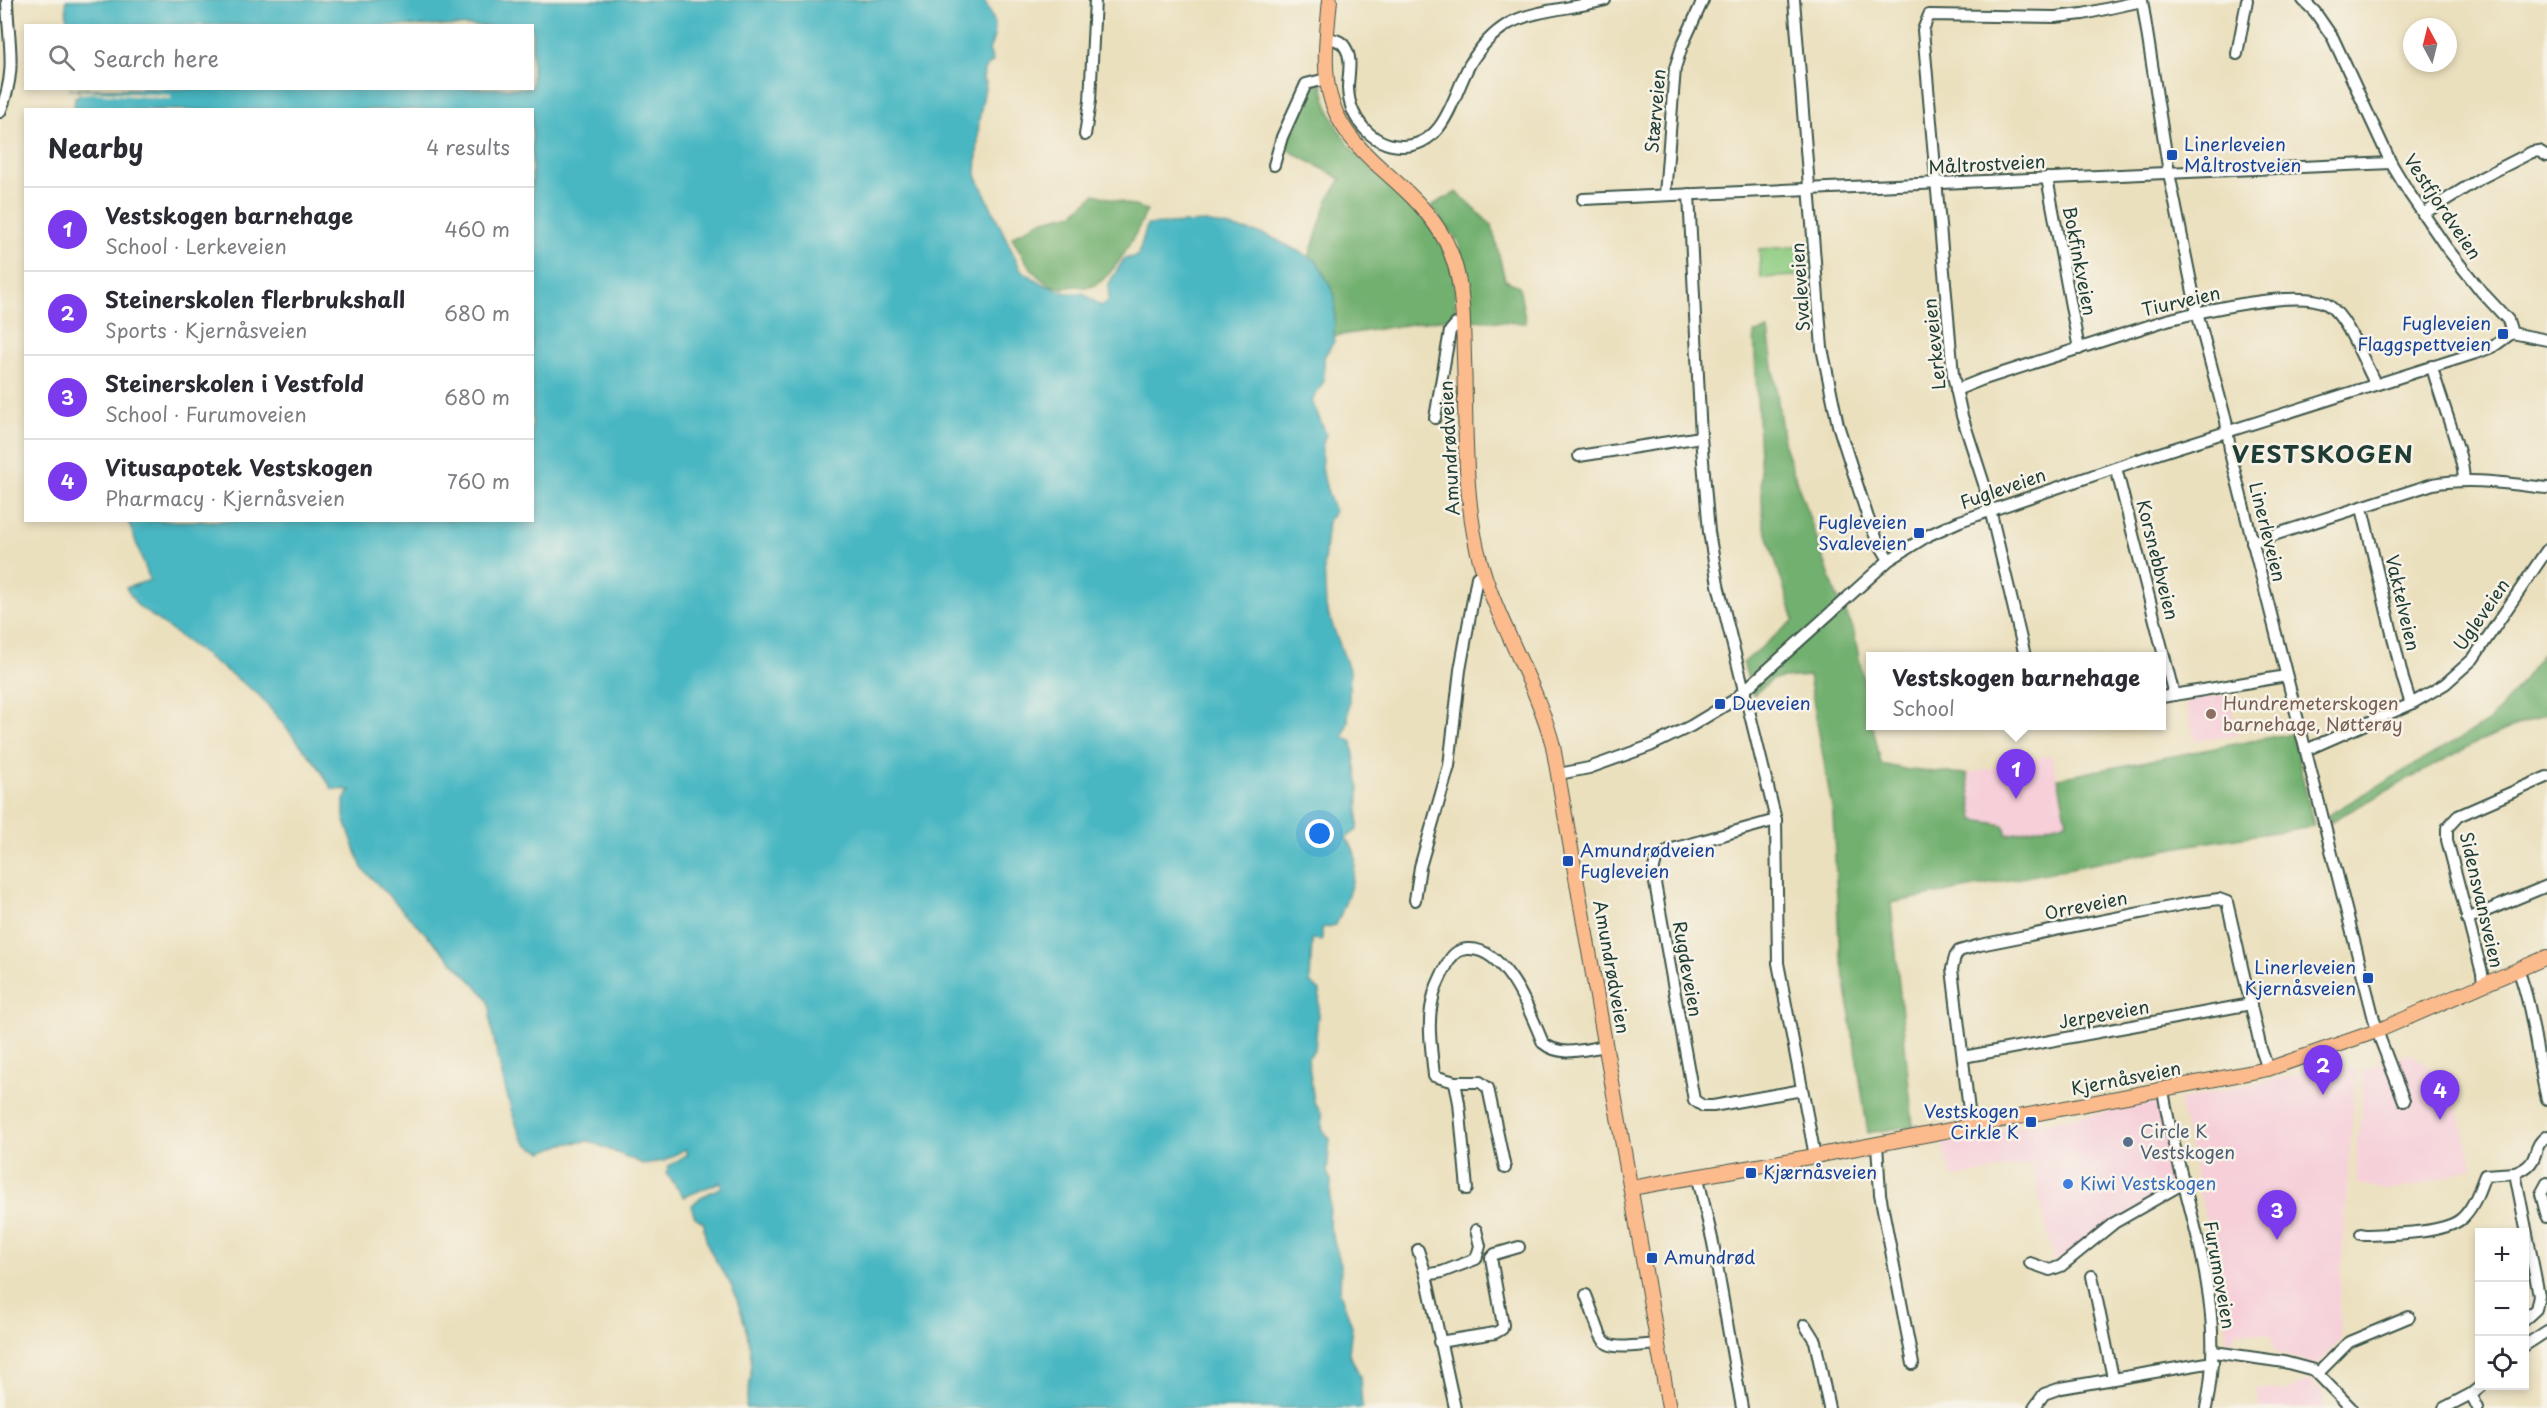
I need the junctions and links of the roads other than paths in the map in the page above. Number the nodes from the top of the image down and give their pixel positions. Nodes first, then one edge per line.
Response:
1 (7, 0) edge
2 (1095, 0) edge
3 (1330, 0) edge
4 (1605, 0) edge
5 (1703, 0) edge
6 (1794, 0) edge
7 (2247, 0) edge
8 (2303, 0) edge
9 (2142, 1) edge
10 (2121, 3) edge
11 (1326, 38) junction
12 (2237, 54) dead end
13 (1326, 80) junction
14 (0, 112) edge
15 (1085, 135) dead end
16 (2547, 156) edge
17 (2391, 163) junction
18 (1274, 165) dead end
19 (2169, 173) junction
20 (2047, 178) junction
21 (1937, 183) junction
22 (1811, 189) junction
23 (1689, 194) junction
24 (1665, 195) junction
25 (1583, 199) dead end
26 (2423, 214) junction
27 (2197, 312) junction
28 (1463, 322) junction
29 (2512, 333) junction
30 (2547, 340) edge
31 (2079, 349) junction
32 (2432, 366) junction
33 (2373, 384) junction
34 (1956, 390) junction
35 (1435, 418) dead end
36 (2227, 432) junction
37 (1701, 437) junction
38 (1579, 456) dead end
39 (2116, 468) junction
40 (2463, 480) junction
41 (2547, 488) edge
42 (2362, 508) junction
43 (1990, 509) junction
44 (2253, 542) junction
45 (2547, 550) edge
46 (1889, 560) junction
47 (1483, 572) junction
48 (2024, 652) edge
49 (2163, 652) edge
50 (2166, 664) edge
51 (2286, 676) junction
52 (1745, 691) junction
53 (2174, 695) junction
54 (2166, 696) edge
55 (2411, 704) junction
56 (2306, 750) junction
57 (1559, 774) junction
58 (2547, 777) edge
59 (1776, 820) junction
60 (2547, 886) edge
61 (1415, 900) dead end
62 (2467, 919) junction
63 (2547, 957) edge
64 (2518, 969) junction
65 (2483, 985) junction
66 (2251, 1004) junction
67 (2377, 1031) junction
68 (1606, 1046) junction
69 (1963, 1057) junction
70 (2268, 1069) junction
71 (1455, 1082) junction
72 (1802, 1090) junction
73 (2163, 1090) junction
74 (2547, 1099) edge
75 (2404, 1101) dead end
76 (1971, 1127) junction
77 (2547, 1136) edge
78 (1877, 1144) junction
79 (1815, 1156) junction
80 (1505, 1168) dead end
81 (2515, 1173) junction
82 (1698, 1178) junction
83 (2184, 1183) junction
84 (2547, 1183) edge
85 (1631, 1188) junction
86 (1467, 1189) dead end
87 (2547, 1217) edge
88 (1476, 1230) dead end
89 (2361, 1234) dead end
90 (1519, 1247) dead end
91 (1418, 1250) dead end
92 (2030, 1263) dead end
93 (1426, 1275) junction
94 (2092, 1276) dead end
95 (1586, 1295) dead end
96 (2529, 1315) edge
97 (2409, 1317) dead end
98 (1805, 1326) dead end
99 (2547, 1331) edge
100 (1439, 1342) junction
101 (2529, 1343) edge
102 (1658, 1344) junction
103 (2213, 1357) junction
104 (1913, 1364) dead end
105 (2318, 1373) junction
106 (2113, 1378) junction
107 (2476, 1390) edge
108 (2471, 1394) junction
109 (1742, 1403) edge
110 (1455, 1408) edge
111 (1669, 1408) edge
112 (1829, 1408) edge
113 (2034, 1408) edge
114 (2206, 1408) edge
115 (2351, 1408) edge
116 (2444, 1408) edge
117 (2478, 1408) edge

1 - 14 street
2 - 15 street
3 - 11 main road, Amundrødveien
4 - 11 street
5 - 24 street, Stærveien
6 - 22 street, Svaleveien
7 - 12 street
8 - 17 street, Vestfjordveien
9 - 10 street
9 - 19 street, Linerleveien
10 - 21 street, Lerkeveien
11 - 13 main road, Amundrødveien
13 - 18 street
13 - 28 main road, Amundrødveien
16 - 26 street
17 - 19 street, Måltrostveien
17 - 26 street, Vestfjordveien
19 - 20 street, Måltrostveien
19 - 27 street, Linerleveien
20 - 21 street, Måltrostveien
20 - 31 street, Bokfinkveien
21 - 22 street, Måltrostveien
21 - 34 street, Lerkeveien
22 - 23 street, Måltrostveien
22 - 46 street, Svaleveien
23 - 24 street, Måltrostveien
23 - 37 street
24 - 25 street, Måltrostveien
26 - 29 street, Vestfjordveien
27 - 31 street, Tiurveien
27 - 33 street, Tiurveien
27 - 36 street, Linerleveien
28 - 35 street, Amundrødveien
28 - 47 main road, Amundrødveien
29 - 30 street
29 - 32 street, Fugleveien
31 - 34 street, Tiurveien
32 - 33 street, Fugleveien
32 - 40 street
33 - 36 street, Fugleveien
34 - 43 street, Lerkeveien
36 - 39 street, Fugleveien
36 - 44 street, Linerleveien
37 - 38 street
37 - 52 street
39 - 43 street, Fugleveien
39 - 49 street, Korsnebbveien
40 - 41 street
40 - 42 street
42 - 44 street
42 - 55 street, Vaktelveien
43 - 46 street, Fugleveien
43 - 48 street, Lerkeveien
44 - 51 street, Linerleveien
45 - 55 street, Ugleveien
46 - 52 street, Fugleveien
47 - 57 main road, Amundrødveien
47 - 61 street
50 - 53 street, Korsnebbveien
51 - 53 street
51 - 56 street, Linerleveien
52 - 57 street, Fugleveien
52 - 59 street
53 - 54 street
55 - 56 street, Ugleveien
56 - 67 street, Linerleveien
57 - 68 main road, Amundrødveien
58 - 62 street, Sidensvansveien
59 - 72 street
59 - 72 street, Rugdeveien
60 - 62 street
62 - 65 street, Sidensvansveien
63 - 64 main road, Kjernåsveien
64 - 65 main road, Kjernåsveien
64 - 74 street
65 - 67 main road, Kjernåsveien
66 - 69 street, Jerpeveien
66 - 69 street, Orreveien
66 - 70 street, Orreveien
67 - 70 main road, Kjernåsveien
67 - 75 street
68 - 71 street
68 - 85 main road, Amundrødveien
69 - 76 street, Orreveien
70 - 73 main road, Kjernåsveien
71 - 80 street
71 - 86 street
72 - 79 street
73 - 76 main road, Kjernåsveien
73 - 83 street, Furumoveien
76 - 78 main road, Kjernåsveien
77 - 81 street
78 - 79 main road, Kjernåsveien
78 - 104 street
79 - 82 main road, Kjernåsveien
81 - 89 street
81 - 96 street
82 - 85 main road, Kjernåsveien
82 - 109 street
83 - 92 street
83 - 103 street, Furumoveien
84 - 87 street
85 - 102 main road, Amundrødveien
88 - 93 street
90 - 100 street
91 - 93 street
93 - 100 street
94 - 106 street
95 - 102 street
97 - 105 street
98 - 112 street
99 - 101 street
100 - 110 street
102 - 111 main road, Amundrødveien
103 - 105 street
103 - 106 street
103 - 114 street, Furumoveien
105 - 115 street
106 - 113 street
107 - 108 street
108 - 116 street
108 - 117 street

